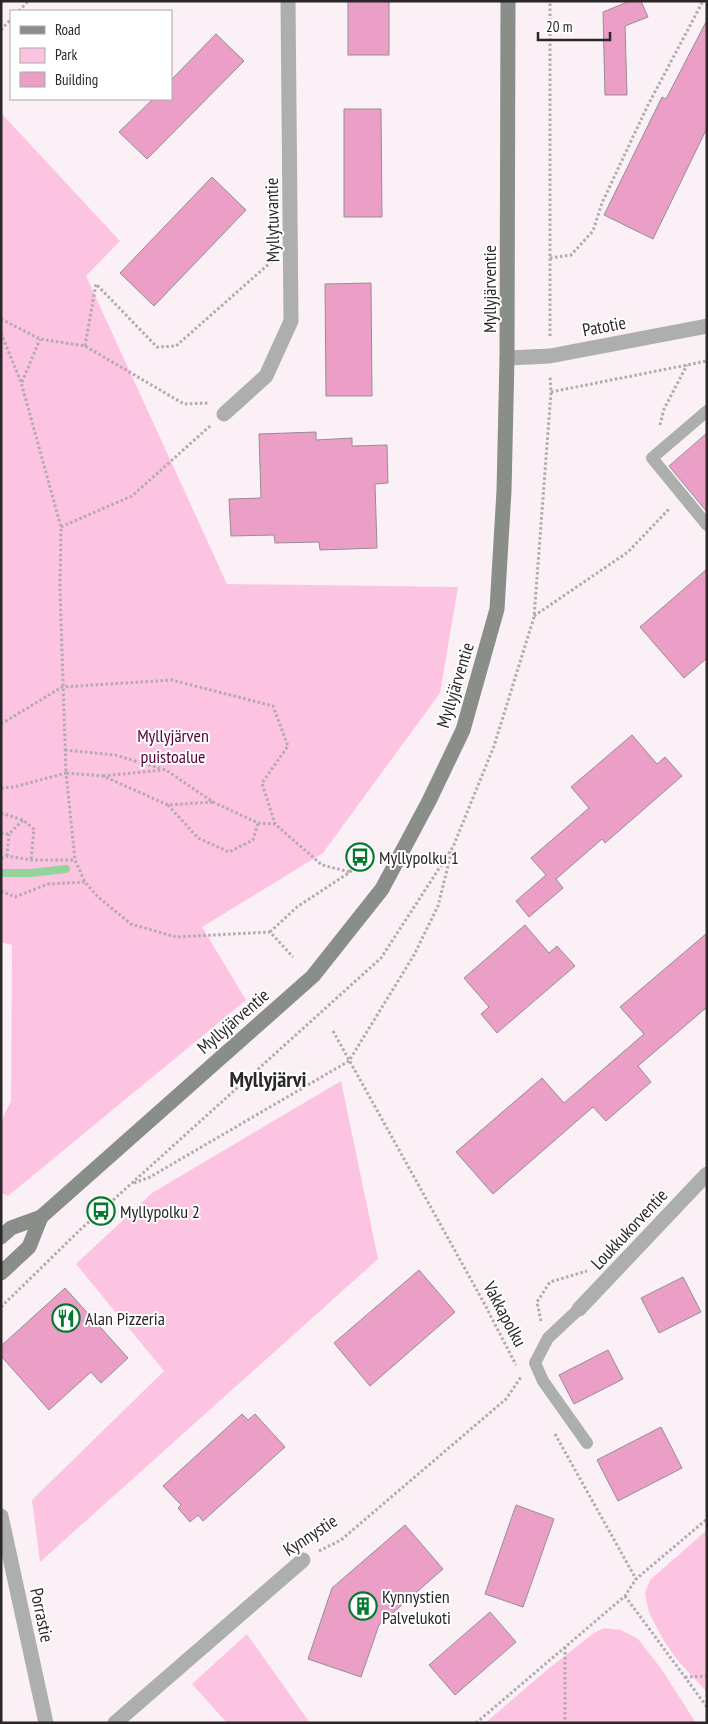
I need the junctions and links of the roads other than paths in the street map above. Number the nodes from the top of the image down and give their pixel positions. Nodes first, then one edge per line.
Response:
1 (288, 1) edge
2 (508, 1) edge
3 (707, 326) edge
4 (507, 358) junction
5 (707, 411) edge
6 (224, 414) road end
7 (707, 525) edge
8 (707, 1174) edge
9 (41, 1217) junction
10 (1, 1238) edge
11 (1, 1273) edge
12 (579, 1309) joint
13 (586, 1443) dead end
14 (1, 1516) edge
15 (303, 1560) road end
16 (46, 1723) edge
17 (115, 1723) edge

1 - 6 street, Myllytuvantie
2 - 4 main road, Myllyjärventie
3 - 4 street, Patotie
4 - 9 main road, Myllyjärventie
5 - 7 lane
8 - 12 street, Loukkukorventie
9 - 10 main road, Myllyjärventie
9 - 11 main road, Myllyjärventie
12 - 13 lane
14 - 16 street, Porrastie
15 - 17 street, Kynnystie

